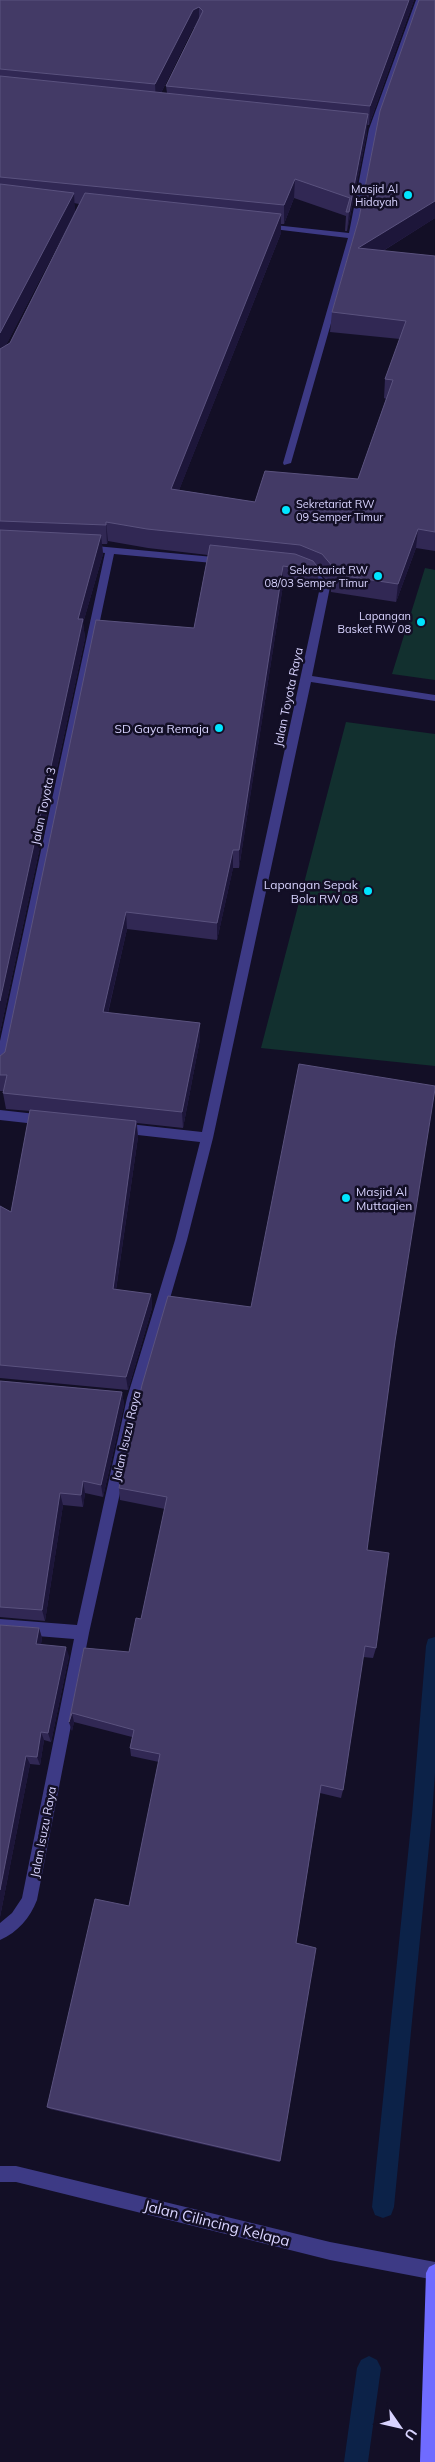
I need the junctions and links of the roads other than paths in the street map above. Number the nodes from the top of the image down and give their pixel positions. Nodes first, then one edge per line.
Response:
1 (419, 0) edge
2 (364, 128) edge
3 (373, 129) junction
4 (254, 225) edge
5 (352, 236) junction
6 (287, 463) dead end
7 (70, 548) edge
8 (110, 550) junction
9 (237, 562) edge
10 (296, 568) edge
11 (306, 678) junction
12 (435, 698) edge
13 (0, 1068) edge
14 (0, 1115) edge
15 (59, 1121) edge
16 (108, 1127) edge
17 (207, 1138) junction
18 (0, 1626) edge
19 (82, 1634) junction
20 (0, 1932) edge
21 (0, 2174) edge
22 (435, 2272) edge
23 (429, 2462) edge

1 - 3 street
2 - 3 street
3 - 5 street
4 - 5 street
5 - 6 street
7 - 8 street
8 - 9 street
8 - 13 street, Jalan Toyota 3
10 - 11 street, Jalan Toyota Raya
11 - 12 street
11 - 17 street, Jalan Toyota Raya
14 - 15 street
16 - 17 street
17 - 19 street, Jalan Isuzu Raya
18 - 19 street
19 - 20 street, Jalan Isuzu Raya
21 - 22 street, Jalan Cilincing Kelapa
22 - 23 street

